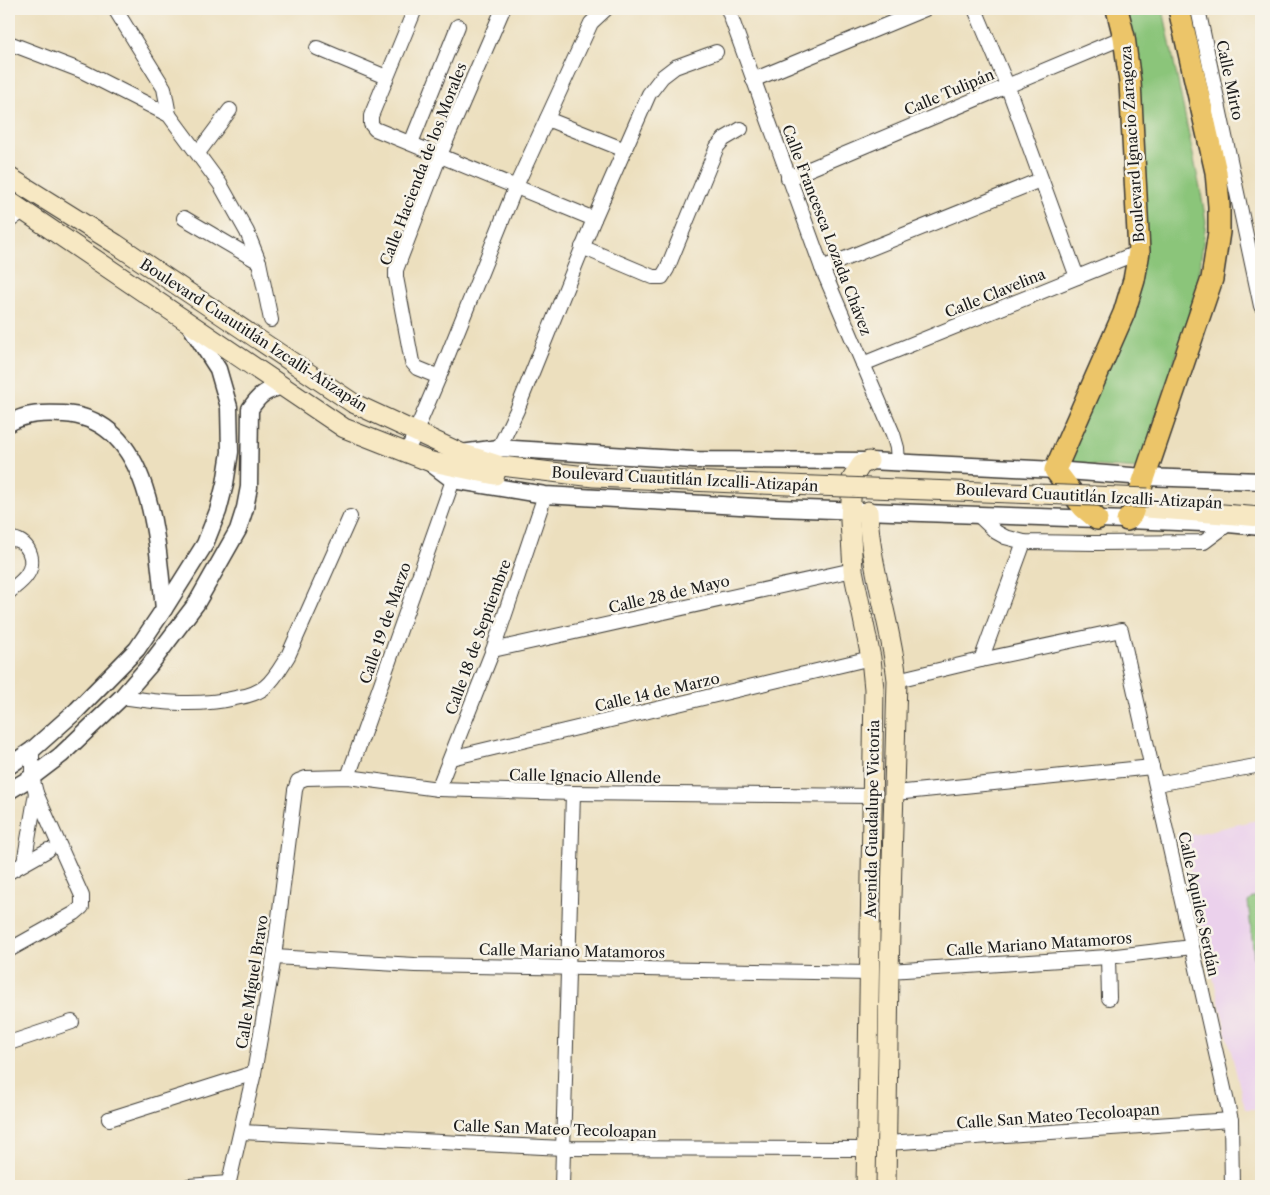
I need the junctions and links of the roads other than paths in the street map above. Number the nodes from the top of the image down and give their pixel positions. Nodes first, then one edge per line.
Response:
1 (115, 9) edge
2 (415, 9) edge
3 (503, 9) edge
4 (606, 9) edge
5 (728, 9) edge
6 (925, 9) edge
7 (975, 9) edge
8 (1117, 9) edge
9 (1179, 9) edge
10 (1198, 9) edge
11 (458, 26) dead end
12 (1124, 37) junction
13 (9, 43) edge
14 (317, 48) dead end
15 (716, 52) dead end
16 (386, 77) junction
17 (753, 80) junction
18 (1007, 85) junction
19 (230, 110) dead end
20 (169, 115) junction
21 (548, 119) junction
22 (741, 129) dead end
23 (411, 143) junction
24 (625, 150) junction
25 (198, 153) junction
26 (440, 155) junction
27 (9, 176) edge
28 (788, 178) junction
29 (1040, 180) junction
30 (516, 186) junction
31 (14, 211) edge
32 (184, 218) dead end
33 (594, 219) junction
34 (582, 247) junction
35 (1140, 252) junction
36 (259, 262) junction
37 (822, 268) junction
38 (1077, 277) junction
39 (1261, 301) edge
40 (186, 320) junction
41 (271, 320) dead end
42 (863, 364) junction
43 (439, 376) junction
44 (282, 386) junction
45 (9, 423) edge
46 (416, 432) junction
47 (499, 448) junction
48 (407, 452) junction
49 (461, 453) junction
50 (428, 461) junction
51 (869, 461) junction
52 (898, 462) junction
53 (1055, 470) junction
54 (501, 471) junction
55 (1144, 477) junction
56 (453, 480) junction
57 (1261, 481) edge
58 (545, 495) junction
59 (1261, 505) edge
60 (859, 510) junction
61 (978, 515) junction
62 (350, 517) dead end
63 (1261, 517) edge
64 (1097, 519) junction
65 (1127, 520) junction
66 (1228, 524) junction
67 (1261, 527) edge
68 (9, 539) edge
69 (1024, 542) junction
70 (853, 570) junction
71 (9, 592) edge
72 (164, 609) junction
73 (493, 650) junction
74 (871, 658) junction
75 (981, 660) junction
76 (897, 680) junction
77 (122, 697) junction
78 (32, 750) junction
79 (450, 758) junction
80 (1261, 765) edge
81 (9, 766) edge
82 (1152, 767) junction
83 (348, 778) junction
84 (298, 781) joint
85 (1156, 784) junction
86 (34, 785) junction
87 (438, 789) junction
88 (9, 791) edge
89 (574, 793) junction
90 (895, 793) junction
91 (872, 796) junction
92 (48, 850) dead end
93 (24, 863) junction
94 (9, 872) edge
95 (1192, 947) junction
96 (9, 950) edge
97 (274, 957) junction
98 (1108, 957) junction
99 (569, 966) junction
100 (889, 971) junction
101 (870, 973) junction
102 (1109, 998) dead end
103 (72, 1022) dead end
104 (9, 1044) edge
105 (254, 1073) junction
106 (109, 1119) dead end
107 (1231, 1120) junction
108 (241, 1132) junction
109 (887, 1143) junction
110 (563, 1148) junction
111 (867, 1149) junction
112 (228, 1184) edge
113 (189, 1186) edge
114 (562, 1186) edge
115 (866, 1186) edge
116 (886, 1186) edge
117 (1232, 1186) edge

1 - 20 street
2 - 16 street
3 - 26 street, Calle Hacienda de los Morales
4 - 21 street
5 - 17 street, Calle Francesca Lozada Chávez
6 - 17 street
7 - 18 street
8 - 12 main road, Boulevard Ignacio Zaragoza
9 - 55 main road
10 - 39 street, Calle Mirto
11 - 23 street
12 - 18 street, Calle Tulipán
12 - 35 main road, Boulevard Ignacio Zaragoza
13 - 20 street
14 - 16 street
15 - 24 street
16 - 23 street
17 - 28 street, Calle Francesca Lozada Chávez
18 - 28 street, Calle Tulipán
18 - 29 street
19 - 25 street
20 - 25 street
21 - 24 street
21 - 30 street
22 - 34 street
23 - 26 street
24 - 33 street
25 - 36 street
26 - 30 street
26 - 43 street, Calle Hacienda de los Morales
27 - 46 main road, Boulevard Cuautitlán Izcalli-Atizapán
28 - 37 street, Calle Francesca Lozada Chávez
29 - 37 street
29 - 38 street
30 - 33 street
30 - 43 street
31 - 40 main road, Boulevard Cuautitlán Izcalli-Atizapán
32 - 36 street
33 - 34 street
34 - 47 street
35 - 38 street, Calle Clavelina
35 - 53 main road, Boulevard Ignacio Zaragoza
36 - 41 street
37 - 42 street, Calle Francesca Lozada Chávez
38 - 42 street, Calle Clavelina
40 - 44 main road, Boulevard Cuautitlán Izcalli-Atizapán
40 - 72 street
42 - 52 street, Calle Francesca Lozada Chávez
43 - 46 street
44 - 48 main road, Boulevard Cuautitlán Izcalli-Atizapán
44 - 77 street
45 - 72 street
46 - 48 street
46 - 49 main road, Boulevard Cuautitlán Izcalli-Atizapán
47 - 49 street
47 - 51 street
48 - 50 main road, Boulevard Cuautitlán Izcalli-Atizapán
49 - 54 main road, Boulevard Cuautitlán Izcalli-Atizapán
50 - 54 main road, Boulevard Cuautitlán Izcalli-Atizapán
50 - 56 street
51 - 52 street
51 - 60 main road, Avenida Guadalupe Victoria
52 - 53 street
53 - 55 street
53 - 64 main road
54 - 59 main road, Boulevard Cuautitlán Izcalli-Atizapán, bridge
54 - 63 main road, Boulevard Cuautitlán Izcalli-Atizapán
55 - 57 street
55 - 65 main road
56 - 58 street
56 - 83 street, Calle 19 de Marzo
58 - 60 street
58 - 73 street, Calle 18 de Septiembre
60 - 61 street
60 - 70 main road, Avenida Guadalupe Victoria
60 - 76 main road, Avenida Guadalupe Victoria
61 - 64 street
61 - 69 street
62 - 77 street
64 - 65 street
65 - 66 street
66 - 67 street
66 - 69 street
68 - 71 street
69 - 75 street
70 - 73 street, Calle 28 de Mayo
70 - 74 main road, Avenida Guadalupe Victoria
72 - 78 street
73 - 79 street, Calle 18 de Septiembre
74 - 79 street, Calle 14 de Marzo
74 - 91 main road, Avenida Guadalupe Victoria
75 - 76 street
75 - 82 street, Calle Aquiles Serdán
76 - 90 main road, Avenida Guadalupe Victoria
77 - 86 street
78 - 81 street
78 - 86 street
79 - 87 street, Calle 18 de Septiembre
80 - 85 street
82 - 85 street, Calle Aquiles Serdán
82 - 90 street
83 - 84 street, Calle Ignacio Allende
83 - 87 street, Calle Ignacio Allende
84 - 97 street, Calle Miguel Bravo
85 - 95 street, Calle Aquiles Serdán
86 - 88 street
86 - 93 street
86 - 96 street
87 - 89 street, Calle Ignacio Allende
89 - 91 street, Calle Ignacio Allende
89 - 99 street
90 - 100 main road, Avenida Guadalupe Victoria
91 - 101 main road, Avenida Guadalupe Victoria
92 - 93 street
93 - 94 street
95 - 98 street, Calle Mariano Matamoros
95 - 107 street, Calle Aquiles Serdán
97 - 99 street, Calle Mariano Matamoros
97 - 105 street, Calle Miguel Bravo
98 - 100 street, Calle Mariano Matamoros
98 - 102 street
99 - 101 street, Calle Mariano Matamoros
99 - 110 street
100 - 109 main road, Avenida Guadalupe Victoria
101 - 111 main road, Avenida Guadalupe Victoria
103 - 104 street
105 - 106 street
105 - 108 street, Calle Miguel Bravo
107 - 109 street, Calle San Mateo Tecoloapan
107 - 117 street, Calle Aquiles Serdán
108 - 110 street, Calle San Mateo Tecoloapan
108 - 112 street, Calle Miguel Bravo
109 - 116 main road, Avenida Guadalupe Victoria
110 - 111 street, Calle San Mateo Tecoloapan
110 - 114 street
111 - 115 main road, Avenida Guadalupe Victoria
112 - 113 street

